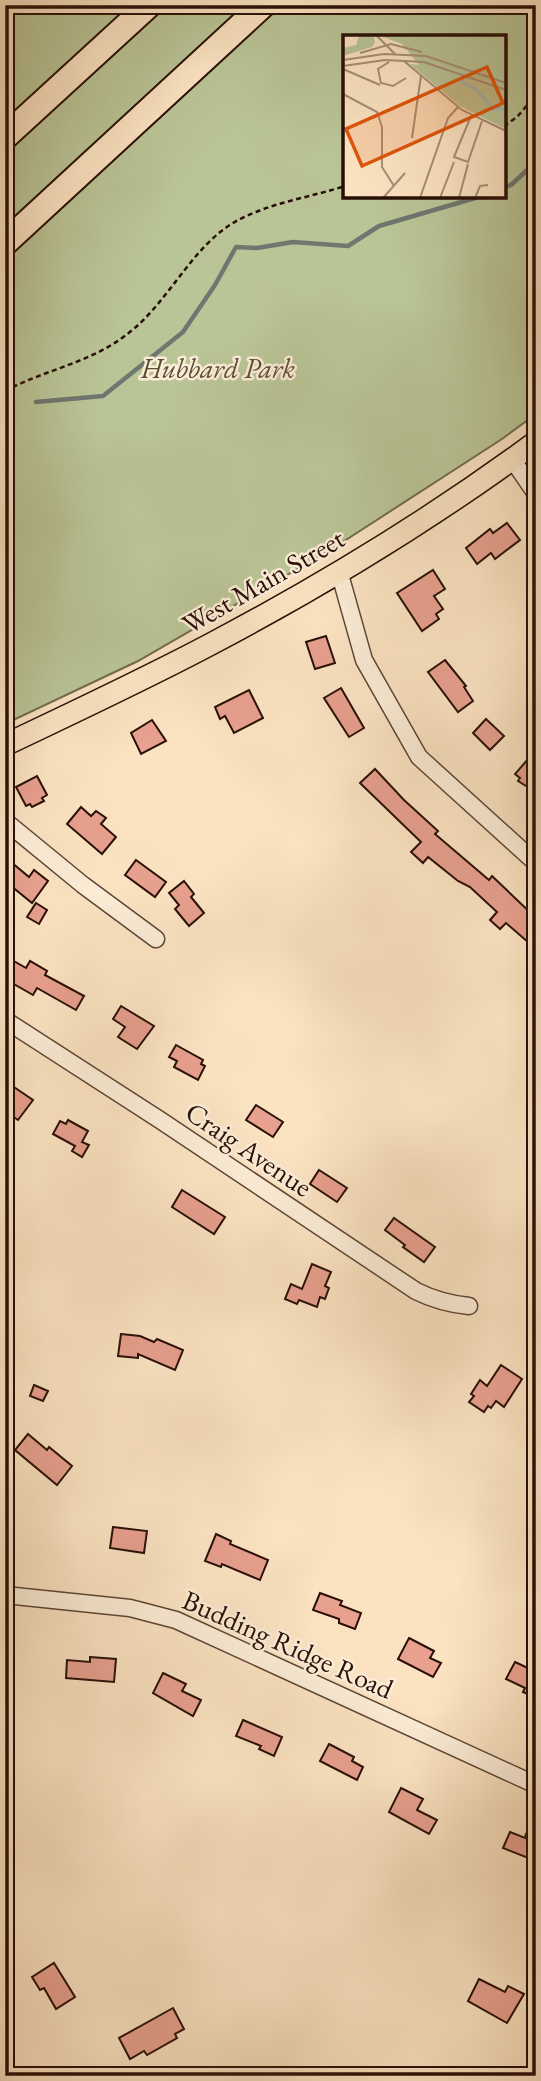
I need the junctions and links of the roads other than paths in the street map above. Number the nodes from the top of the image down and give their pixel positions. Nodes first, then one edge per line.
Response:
1 (149, 5) edge
2 (263, 5) edge
3 (5, 137) edge
4 (5, 243) edge
5 (536, 442) edge
6 (512, 460) junction
7 (536, 494) edge
8 (339, 571) junction
9 (5, 745) edge
10 (5, 821) edge
11 (536, 863) edge
12 (156, 939) dead end
13 (5, 1020) edge
14 (469, 1306) dead end
15 (5, 1595) edge
16 (536, 1785) edge

1 - 3 highway
2 - 4 highway
5 - 6 main road, West Main Street
6 - 7 street
6 - 8 main road, West Main Street
8 - 9 main road, West Main Street
8 - 11 street
10 - 12 street
13 - 14 street, Craig Avenue
15 - 16 street, Budding Ridge Road

